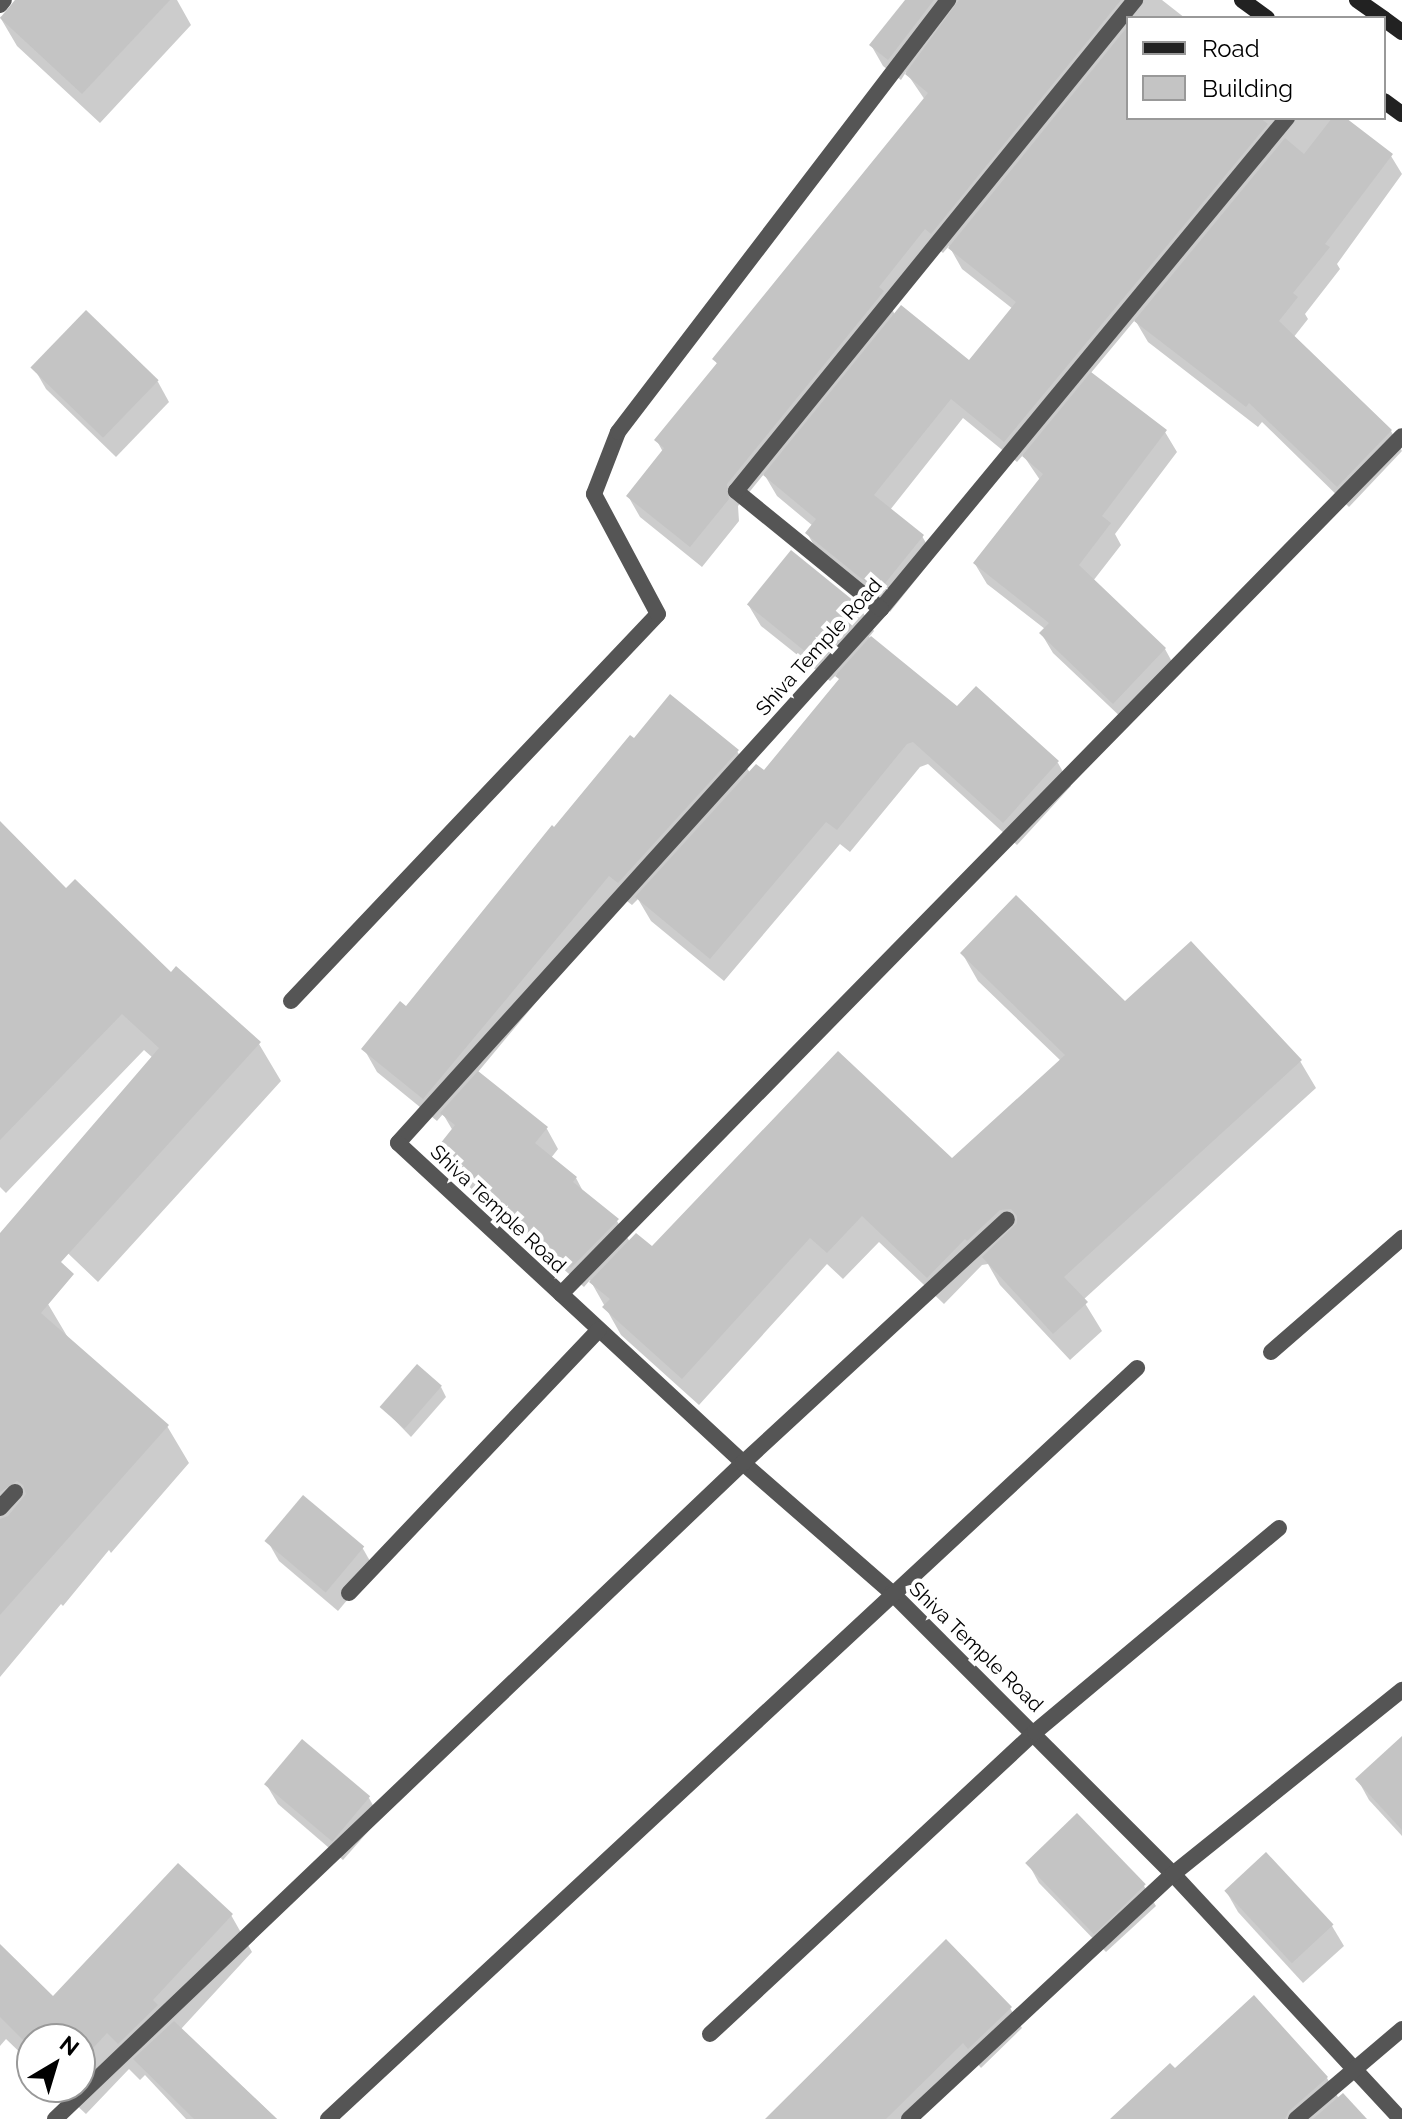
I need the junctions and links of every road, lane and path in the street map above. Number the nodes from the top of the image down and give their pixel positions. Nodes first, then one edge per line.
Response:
1 (4, 0) edge
2 (948, 0) edge
3 (1135, 0) edge
4 (1242, 0) edge
5 (1357, 0) edge
6 (0, 5) edge
7 (1264, 16) edge
8 (1380, 16) edge
9 (1285, 120) edge
10 (1402, 436) edge
11 (881, 609) junction
12 (291, 1001) dead end
13 (1007, 1219) dead end
14 (1402, 1238) edge
15 (561, 1294) junction
16 (599, 1330) junction
17 (1271, 1352) dead end
18 (1137, 1368) dead end
19 (743, 1463) junction
20 (15, 1492) dead end
21 (0, 1508) edge
22 (1279, 1528) dead end
23 (349, 1593) dead end
24 (892, 1593) junction
25 (1402, 1690) edge
26 (1035, 1732) junction
27 (1173, 1874) junction
28 (1402, 2029) edge
29 (710, 2034) dead end
30 (1354, 2069) junction
31 (55, 2119) edge
32 (328, 2119) edge
33 (909, 2119) edge
34 (1296, 2119) edge
35 (1401, 2119) edge

1 - 6 street
2 - 12 street
3 - 11 street
4 - 7 main road
5 - 8 main road
9 - 11 street, Shiva Temple Road
10 - 15 street
11 - 15 street, Shiva Temple Road
13 - 19 street
14 - 17 street
15 - 16 street, Shiva Temple Road
16 - 19 street, Shiva Temple Road
16 - 23 street
18 - 24 street
19 - 24 street, Shiva Temple Road
19 - 31 street
20 - 21 street
22 - 26 street
24 - 26 street, Shiva Temple Road
24 - 32 street
25 - 27 street
26 - 27 street, Shiva Temple Road
26 - 29 street
27 - 30 street, Shiva Temple Road
27 - 33 street
28 - 30 street
30 - 34 street
30 - 35 street, Shiva Temple Road

